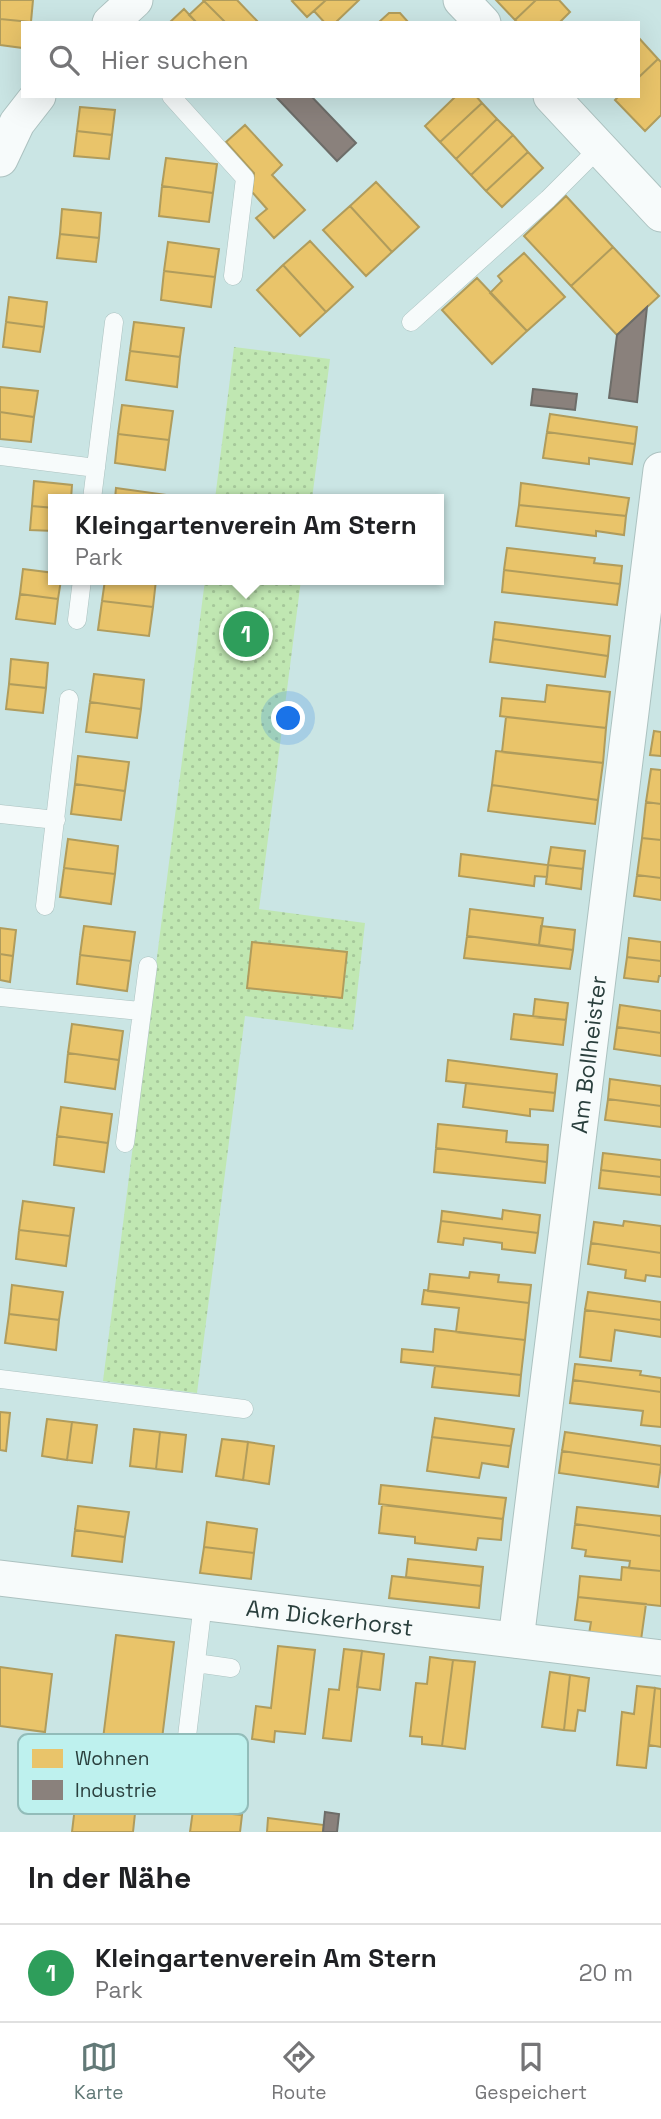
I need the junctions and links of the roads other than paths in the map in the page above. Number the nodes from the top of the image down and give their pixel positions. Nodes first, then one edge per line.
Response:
1 (135, 0) edge
2 (461, 0) edge
3 (112, 21) edge
4 (481, 21) edge
5 (36, 98) edge
6 (173, 98) edge
7 (553, 98) edge
8 (599, 148) junction
9 (0, 159) edge
10 (661, 214) edge
11 (233, 276) dead end
12 (114, 321) dead end
13 (411, 321) dead end
14 (0, 456) edge
15 (96, 468) junction
16 (661, 470) edge
17 (93, 494) edge
18 (81, 585) edge
19 (77, 620) dead end
20 (69, 699) dead end
21 (0, 814) edge
22 (55, 820) junction
23 (45, 906) dead end
24 (148, 966) dead end
25 (0, 997) edge
26 (140, 1011) junction
27 (125, 1143) dead end
28 (0, 1379) edge
29 (244, 1409) dead end
30 (0, 1578) edge
31 (203, 1603) junction
32 (516, 1640) junction
33 (661, 1658) edge
34 (196, 1662) junction
35 (232, 1668) dead end
36 (187, 1734) edge

1 - 3 street
2 - 4 street
5 - 9 street
6 - 11 lane
7 - 8 street
8 - 10 street
8 - 13 lane
12 - 15 lane
14 - 15 lane
15 - 17 lane
16 - 32 street, Am Bollheister
18 - 19 lane
20 - 22 lane
21 - 22 lane
22 - 23 lane
24 - 26 lane
25 - 26 lane
26 - 27 lane
28 - 29 lane
30 - 31 street, Am Dickerhorst
31 - 32 street, Am Dickerhorst
31 - 34 lane
32 - 33 street, Am Dickerhorst
34 - 35 lane
34 - 36 lane

